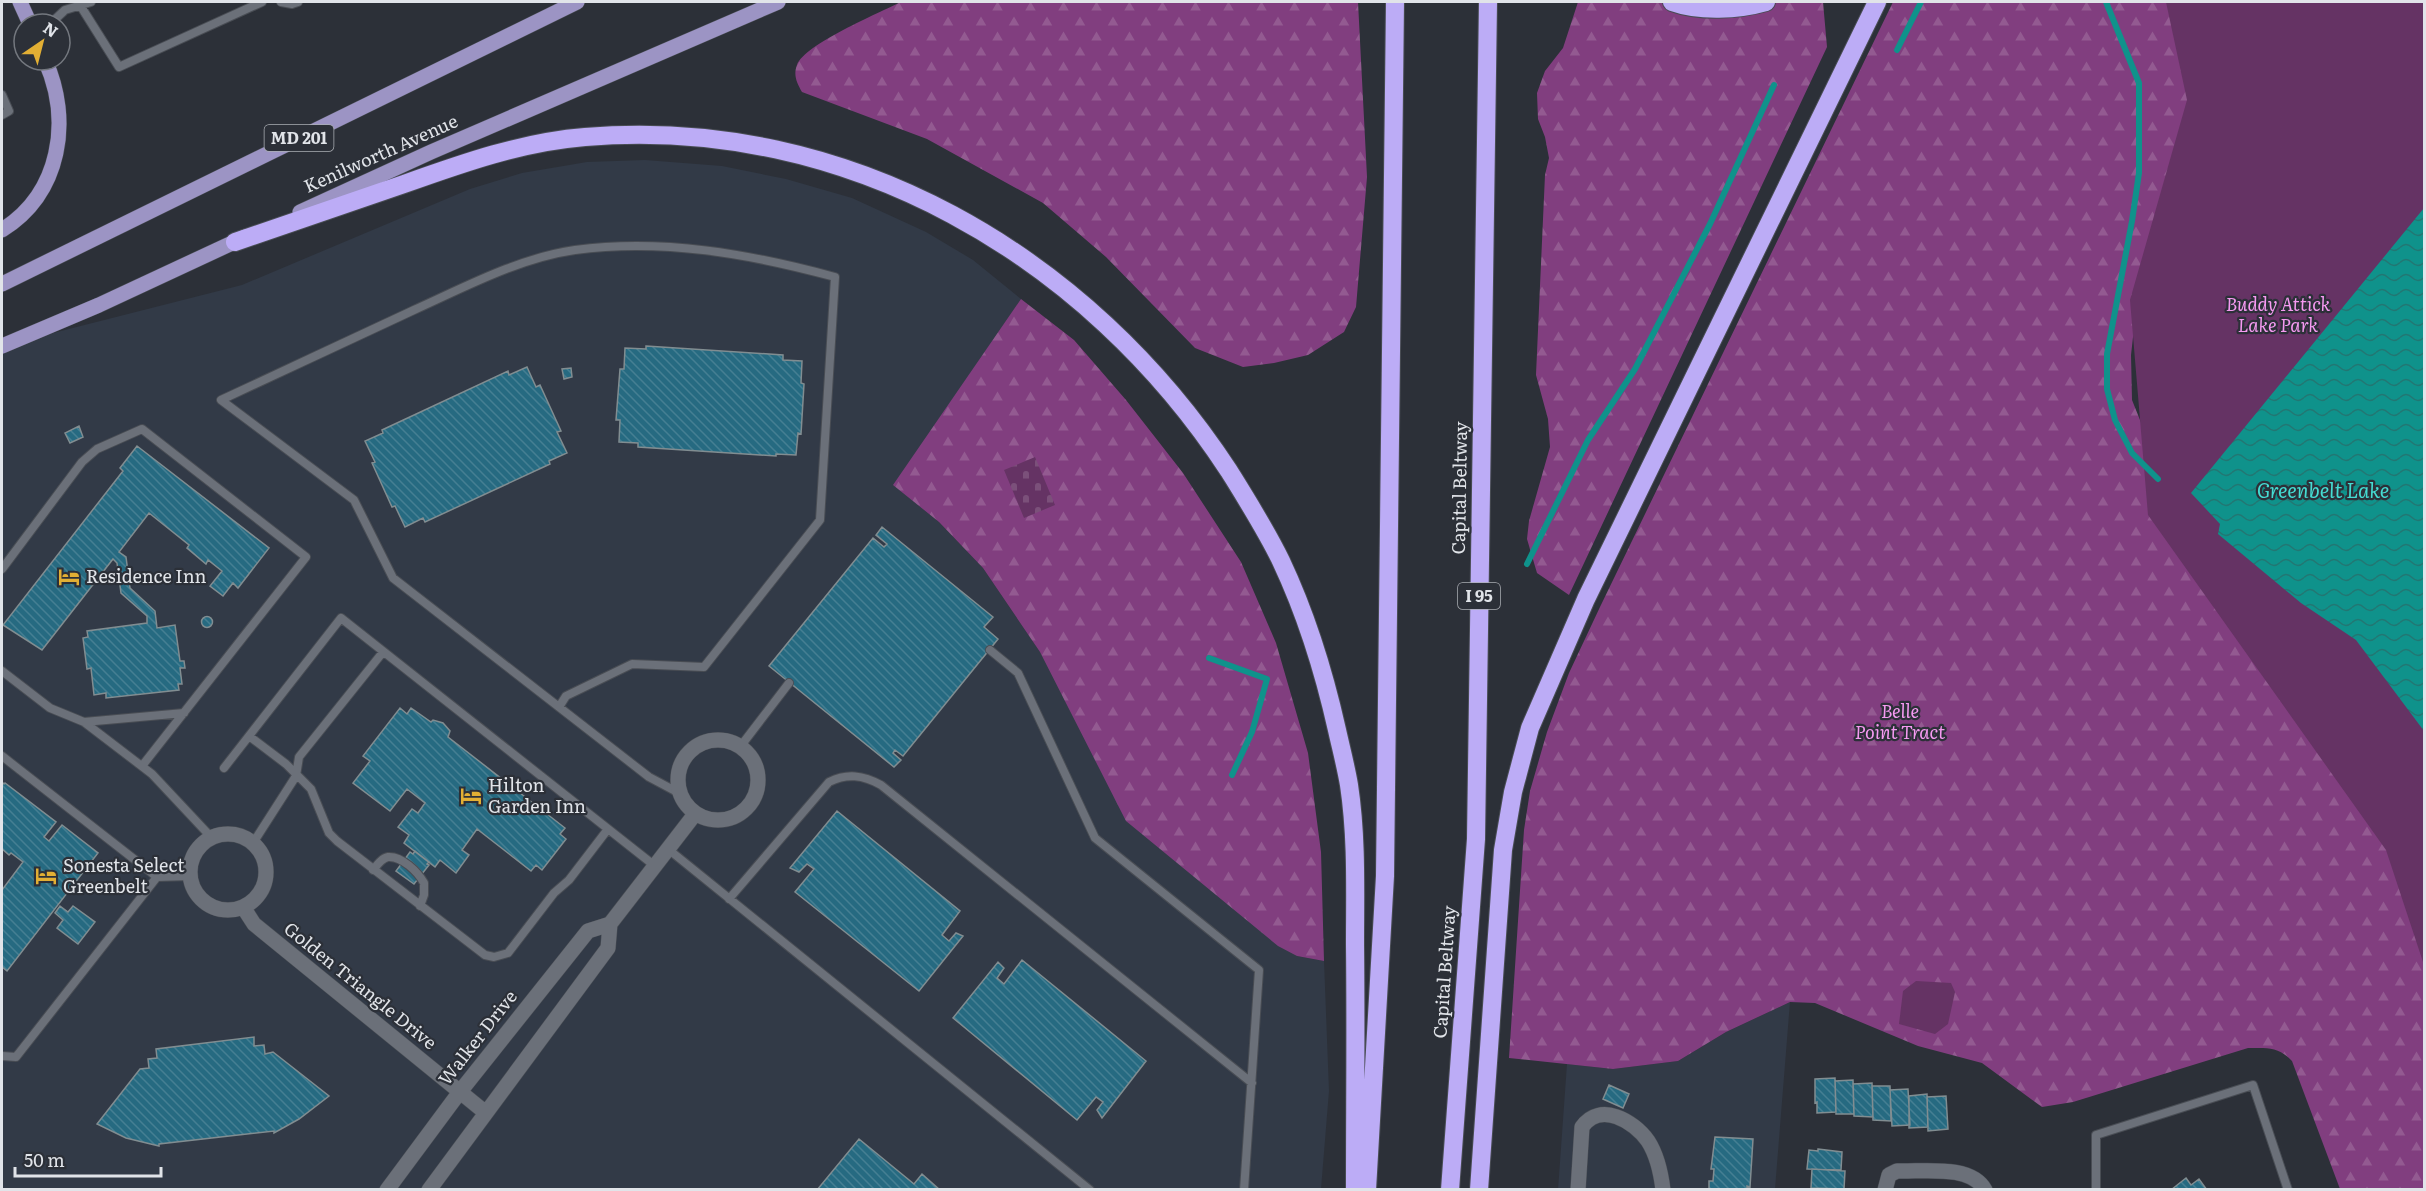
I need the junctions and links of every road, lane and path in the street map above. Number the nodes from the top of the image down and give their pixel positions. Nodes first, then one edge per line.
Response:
1 (91, 2) edge
2 (262, 2) edge
3 (281, 2) edge
4 (298, 2) edge
5 (577, 2) edge
6 (778, 2) edge
7 (1395, 2) edge
8 (1488, 2) edge
9 (1671, 2) edge
10 (1766, 2) edge
11 (1877, 2) edge
12 (80, 5) junction
13 (63, 12) edge
14 (49, 72) edge
15 (2, 95) edge
16 (2, 115) edge
17 (2, 230) edge
18 (235, 242) junction
19 (50, 261) junction
20 (2, 276) edge
21 (2, 284) edge
22 (2, 346) edge
23 (2, 569) edge
24 (990, 650) dead end
25 (383, 652) junction
26 (2, 671) edge
27 (789, 683) dead end
28 (559, 706) junction
29 (184, 712) junction
30 (84, 722) junction
31 (249, 736) junction
32 (740, 747) junction
33 (2, 756) edge
34 (142, 766) junction
35 (224, 768) dead end
36 (296, 776) junction
37 (679, 793) junction
38 (695, 814) junction
39 (608, 829) junction
40 (212, 838) junction
41 (253, 843) junction
42 (668, 849) junction
43 (655, 867) junction
44 (373, 870) junction
45 (191, 876) junction
46 (157, 878) junction
47 (729, 899) junction
48 (420, 906) junction
49 (243, 907) junction
50 (610, 924) junction
51 (2, 1056) edge
52 (1252, 1083) junction
53 (459, 1093) junction
54 (486, 1113) junction
55 (387, 1190) edge
56 (429, 1190) edge
57 (1090, 1190) edge
58 (1244, 1190) edge
59 (1355, 1190) edge
60 (1367, 1190) edge
61 (1450, 1190) edge
62 (1479, 1190) edge
63 (1578, 1190) edge
64 (1663, 1190) edge
65 (1885, 1190) edge
66 (1985, 1190) edge
67 (2096, 1190) edge
68 (2288, 1190) edge

1 - 12 lane
2 - 12 lane
3 - 4 lane
5 - 19 main road, MD 201
6 - 18 main road, Kenilworth Avenue
7 - 60 highway
8 - 61 highway, Capital Beltway / I 95
9 - 10 highway
11 - 62 highway
12 - 13 lane
14 - 17 main road
15 - 16 lane
18 - 22 main road, Kenilworth Avenue
18 - 59 highway
19 - 20 main road
19 - 21 main road, MD 201
23 - 29 lane
24 - 52 lane
25 - 31 lane
25 - 36 lane
25 - 39 lane
26 - 30 lane
27 - 32 lane
28 - 28 lane
28 - 37 lane
29 - 30 lane
29 - 34 lane
30 - 34 lane
31 - 35 lane
31 - 36 lane
32 - 37 street
32 - 38 street
33 - 46 lane
34 - 40 lane
36 - 41 lane
36 - 44 lane
37 - 38 street
38 - 42 street, Walker Drive
39 - 43 lane
39 - 48 lane
40 - 41 street
40 - 45 street
41 - 49 street
42 - 43 street, Walker Drive
42 - 47 lane
43 - 50 street, Walker Drive
44 - 48 lane
44 - 48 lane
45 - 46 lane
45 - 49 street
46 - 51 lane
47 - 52 lane
47 - 57 lane
49 - 53 street, Golden Triangle Drive
50 - 53 street, Walker Drive
50 - 54 street, Walker Drive
52 - 58 lane
53 - 54 street, Golden Triangle Drive
53 - 55 street, Walker Drive
54 - 56 street, Walker Drive
63 - 64 street
65 - 66 street
67 - 68 lane

